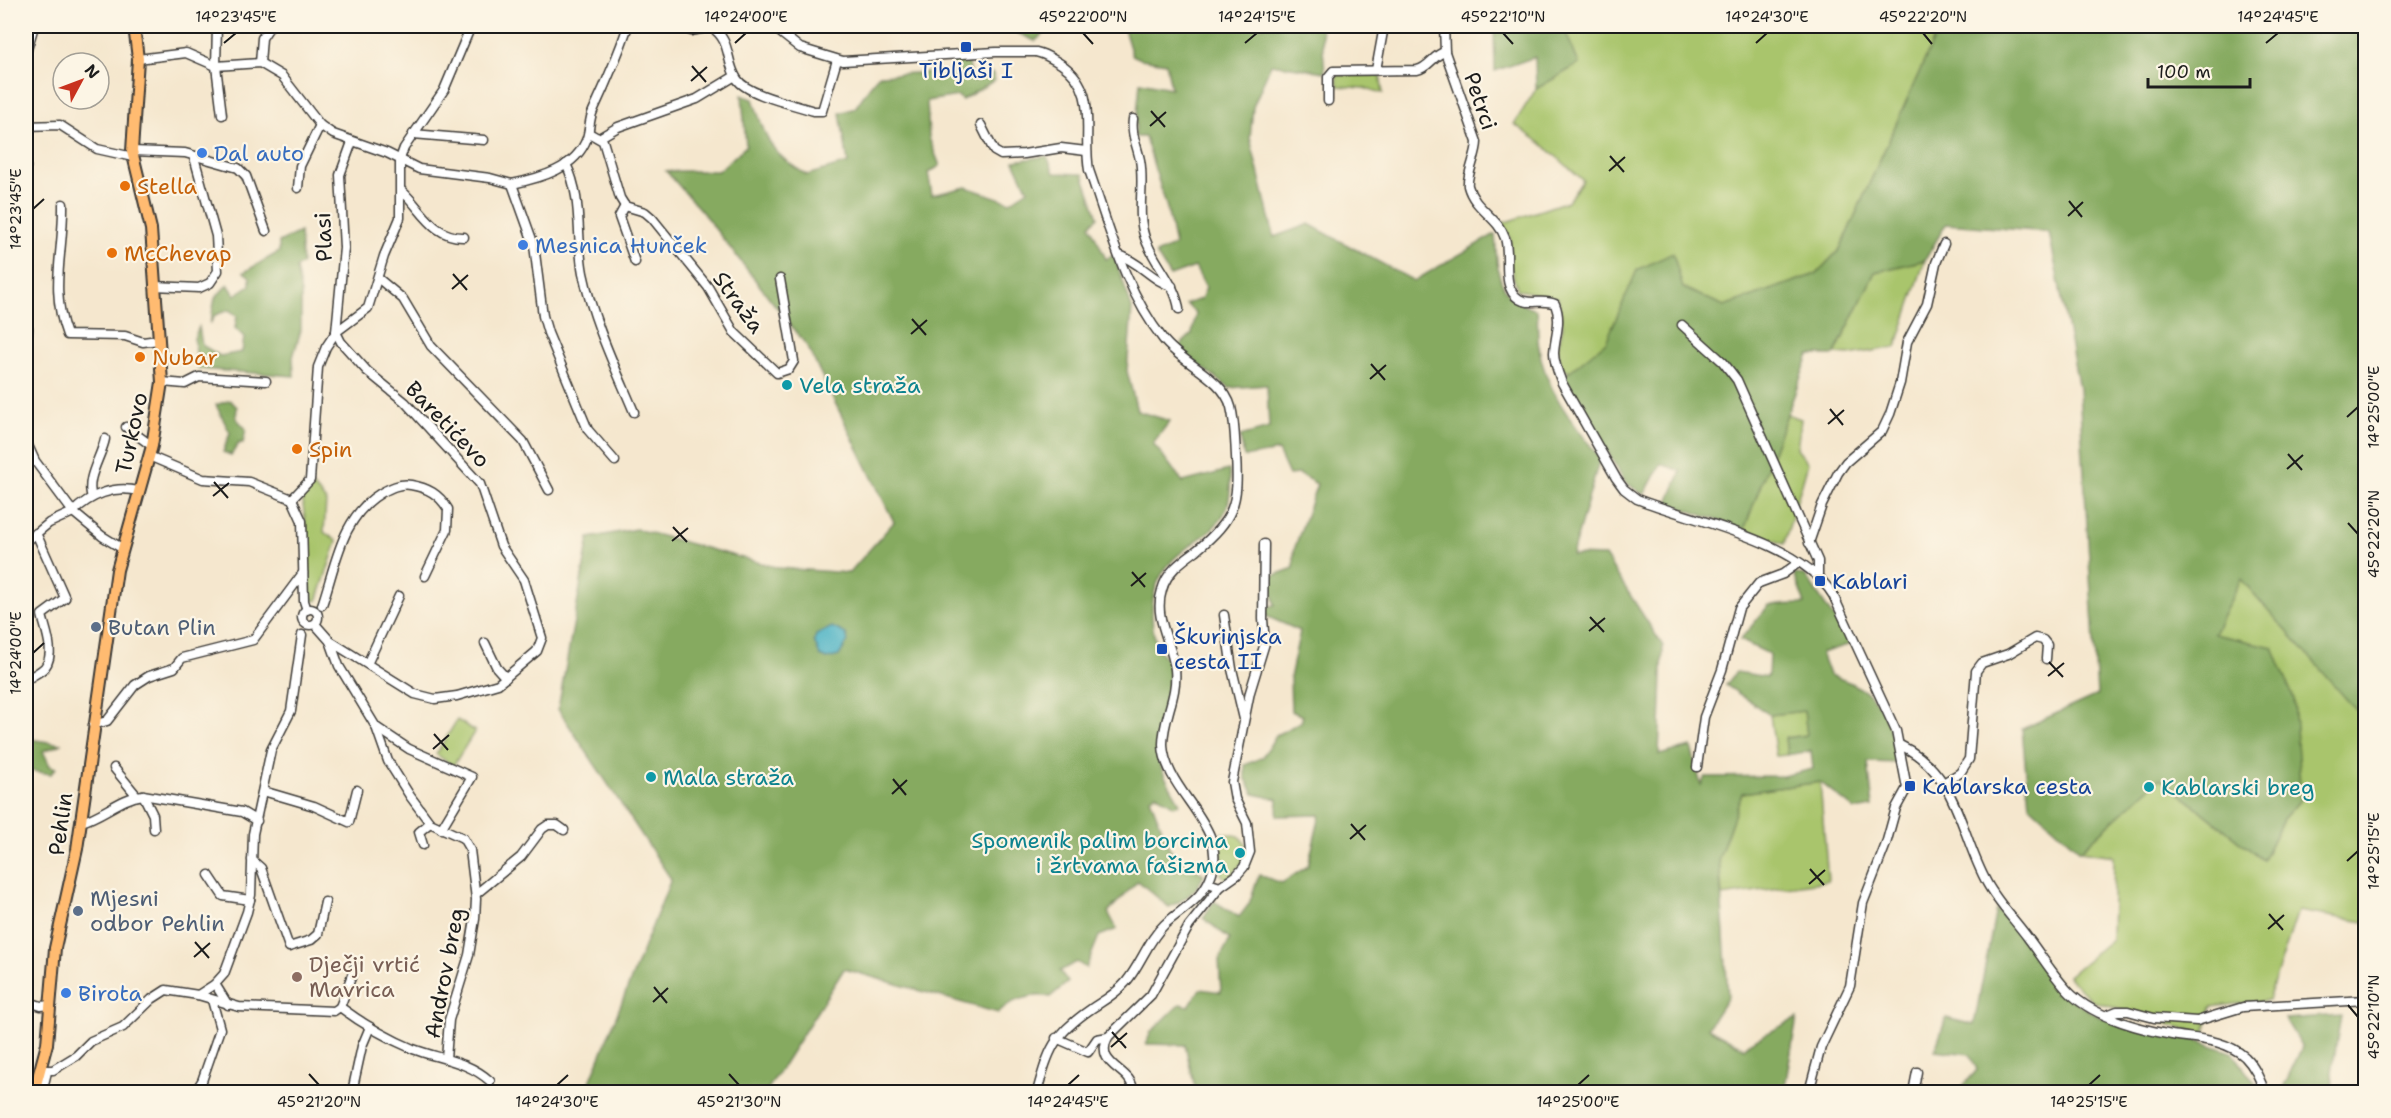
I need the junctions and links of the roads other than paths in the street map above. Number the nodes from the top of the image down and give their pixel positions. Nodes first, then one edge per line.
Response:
1 (34, 26) edge
2 (134, 26) edge
3 (217, 26) edge
4 (270, 26) edge
5 (471, 26) edge
6 (628, 26) edge
7 (679, 26) edge
8 (772, 26) edge
9 (1384, 26) edge
10 (1444, 26) edge
11 (1445, 52) junction
12 (26, 53) edge
13 (138, 58) junction
14 (837, 60) junction
15 (260, 63) junction
16 (216, 66) junction
17 (1376, 70) junction
18 (735, 76) junction
19 (1328, 102) dead end
20 (222, 115) dead end
21 (1133, 119) dead end
22 (320, 125) junction
23 (981, 125) dead end
24 (26, 126) edge
25 (589, 133) junction
26 (413, 134) junction
27 (599, 138) junction
28 (484, 140) dead end
29 (352, 142) junction
30 (1086, 152) junction
31 (133, 154) junction
32 (194, 157) junction
33 (400, 159) junction
34 (566, 164) junction
35 (512, 184) junction
36 (298, 188) dead end
37 (402, 191) junction
38 (63, 204) dead end
39 (625, 206) junction
40 (266, 231) dead end
41 (464, 237) dead end
42 (1944, 244) dead end
43 (1119, 255) junction
44 (635, 262) dead end
45 (378, 279) junction
46 (780, 279) dead end
47 (154, 286) junction
48 (1173, 286) junction
49 (1179, 309) dead end
50 (1682, 325) dead end
51 (28, 328) dead end
52 (336, 332) junction
53 (158, 340) junction
54 (26, 359) edge
55 (266, 381) dead end
56 (162, 382) junction
57 (634, 412) dead end
58 (126, 427) dead end
59 (105, 439) dead end
60 (26, 442) edge
61 (151, 451) junction
62 (615, 461) dead end
63 (549, 490) dead end
64 (138, 491) junction
65 (92, 497) junction
66 (292, 499) junction
67 (73, 512) junction
68 (36, 533) junction
69 (26, 542) edge
70 (1809, 543) junction
71 (1264, 544) dead end
72 (123, 549) junction
73 (1798, 563) junction
74 (303, 573) junction
75 (1818, 574) junction
76 (425, 576) dead end
77 (399, 596) dead end
78 (1224, 615) dead end
79 (311, 618) junction
80 (107, 638) joint
81 (330, 641) junction
82 (485, 643) dead end
83 (2046, 659) dead end
84 (368, 662) junction
85 (506, 678) junction
86 (26, 680) edge
87 (1244, 719) junction
88 (93, 725) junction
89 (376, 727) junction
90 (1900, 745) junction
91 (1696, 767) dead end
92 (114, 768) dead end
93 (1945, 782) junction
94 (357, 790) dead end
95 (263, 791) junction
96 (140, 795) junction
97 (257, 821) junction
98 (81, 822) junction
99 (430, 823) junction
100 (441, 829) junction
101 (154, 830) dead end
102 (564, 830) dead end
103 (423, 845) dead end
104 (252, 860) junction
105 (209, 875) dead end
106 (1208, 883) junction
107 (1220, 886) junction
108 (476, 894) junction
109 (250, 900) junction
110 (325, 902) dead end
111 (355, 967) dead end
112 (215, 984) junction
113 (198, 995) junction
114 (212, 1000) junction
115 (2366, 1000) edge
116 (26, 1001) edge
117 (51, 1005) junction
118 (228, 1005) junction
119 (340, 1007) junction
120 (2107, 1015) junction
121 (370, 1027) junction
122 (1108, 1037) junction
123 (1056, 1038) junction
124 (446, 1059) junction
125 (44, 1071) junction
126 (1917, 1072) dead end
127 (490, 1081) dead end
128 (34, 1092) edge
129 (42, 1092) edge
130 (195, 1092) edge
131 (352, 1092) edge
132 (1037, 1092) edge
133 (1133, 1092) edge
134 (1809, 1092) edge
135 (1913, 1092) edge
136 (2265, 1092) edge

1 - 12 street
2 - 13 main road, Turkovo
3 - 16 street
4 - 15 street
5 - 26 street
6 - 25 street
7 - 18 street
8 - 14 street
9 - 17 street
10 - 11 street, Petrci
11 - 17 street
11 - 73 street, Petrci
13 - 16 street
13 - 31 main road, Turkovo
14 - 18 street
14 - 30 street
15 - 16 street
15 - 22 street
16 - 20 street
17 - 19 street
18 - 27 street
21 - 48 street
22 - 29 street
22 - 36 street, Plasi
23 - 30 street
24 - 31 street
25 - 27 street
25 - 34 street
26 - 28 street
26 - 33 street
27 - 39 street
29 - 33 street
29 - 52 street, Plasi
30 - 43 street
31 - 32 street
31 - 47 main road, Turkovo
32 - 40 street
32 - 47 street
33 - 35 street
33 - 37 street
34 - 35 street
34 - 57 street
35 - 62 street
37 - 41 street
37 - 45 street
38 - 53 street
39 - 44 street
39 - 46 street, Straža
42 - 70 street
43 - 48 street
43 - 106 street
45 - 52 street
45 - 63 street, Baretićevo
47 - 53 main road, Turkovo
48 - 49 street
50 - 70 street
51 - 54 street
52 - 66 street
52 - 85 street, Baretićevo
53 - 56 main road, Turkovo
55 - 56 street
56 - 61 main road, Turkovo
58 - 61 street
59 - 65 street, Turkovo
60 - 67 street
61 - 64 main road, Turkovo
61 - 66 street
64 - 65 street, Turkovo
64 - 72 main road, Turkovo
65 - 67 street, Turkovo
66 - 74 street
67 - 68 street, Turkovo
67 - 72 street
68 - 69 street, Turkovo
68 - 86 street
70 - 75 street
71 - 87 street
72 - 80 main road, Turkovo
73 - 75 street
73 - 91 street
74 - 79 street
74 - 88 street
75 - 90 street
76 - 79 street
77 - 84 street
78 - 87 street
79 - 81 street, Baretićevo
79 - 95 street
80 - 88 main road, Pehlin
81 - 84 street, Baretićevo
81 - 89 street, Androv breg
82 - 85 street
83 - 93 street
84 - 85 street, Baretićevo
87 - 107 street
88 - 98 main road, Pehlin
89 - 99 street, Androv breg
89 - 100 street, Androv breg
90 - 93 street
90 - 134 street
92 - 96 street
93 - 120 street
94 - 95 street
95 - 97 street
96 - 97 street
96 - 98 street
96 - 101 street
97 - 104 street
98 - 117 main road, Pehlin
99 - 100 street, Androv breg
99 - 103 street
100 - 108 street, Androv breg
102 - 108 street, Androv breg
104 - 109 street
104 - 110 street
105 - 109 street
106 - 107 street
106 - 123 street
107 - 122 street
108 - 124 street, Androv breg
109 - 112 street
111 - 119 street
112 - 113 street
112 - 118 street
113 - 114 street
113 - 125 street
114 - 118 street
114 - 130 street
115 - 120 street
116 - 117 street
117 - 125 main road, Pehlin
118 - 119 street
119 - 121 street
120 - 136 street
121 - 124 street
121 - 131 street
122 - 123 street
122 - 133 street
123 - 132 street
124 - 127 street
125 - 128 main road, Pehlin
125 - 129 street
126 - 135 street

